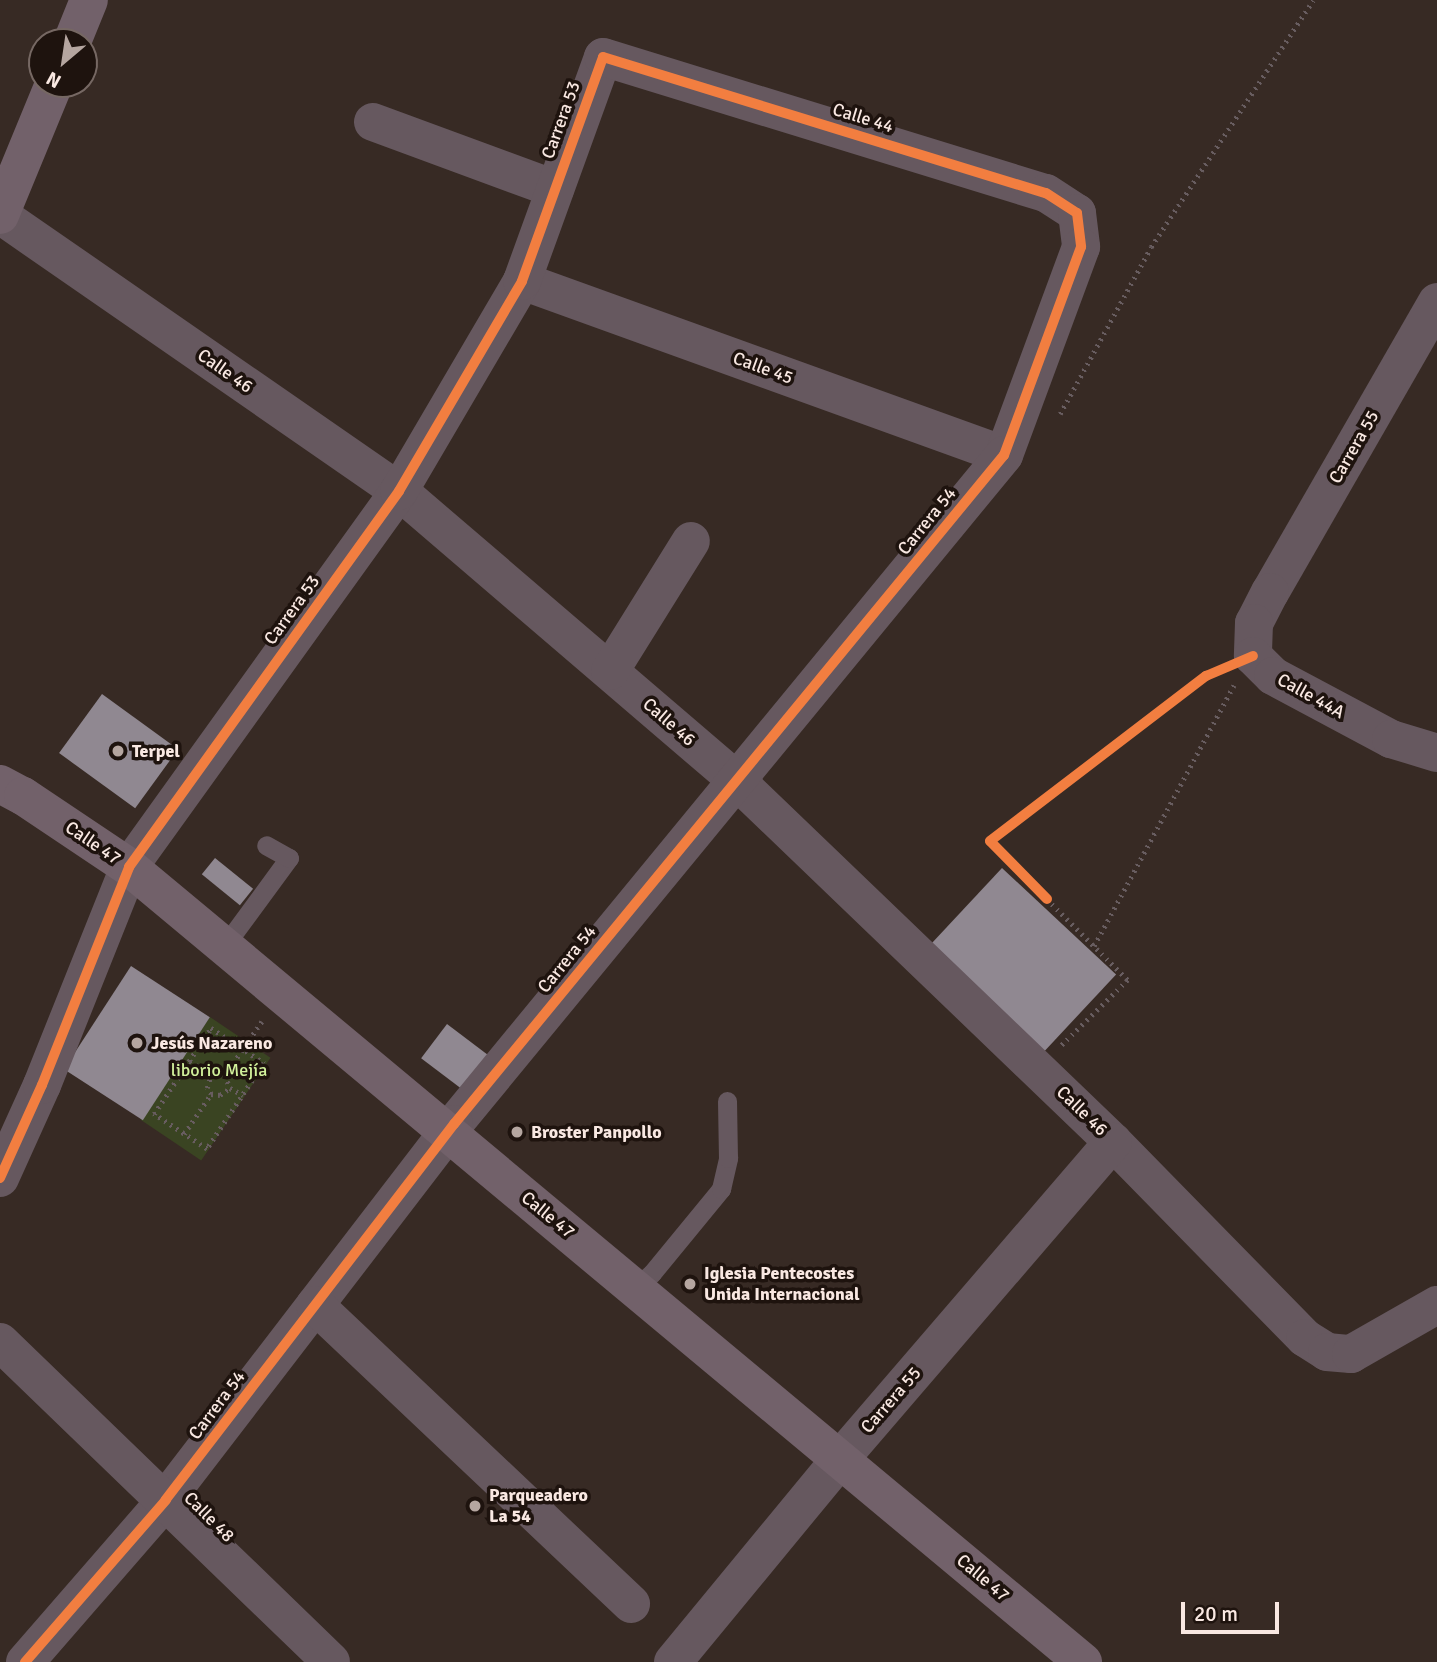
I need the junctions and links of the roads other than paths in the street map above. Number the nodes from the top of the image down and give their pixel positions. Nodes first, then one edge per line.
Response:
1 (89, 0) edge
2 (78, 28) edge
3 (603, 57) joint
4 (48, 98) edge
5 (373, 122) dead end
6 (555, 189) junction
7 (0, 215) edge
8 (1081, 247) joint
9 (522, 281) junction
10 (1437, 302) edge
11 (1004, 455) junction
12 (399, 491) junction
13 (691, 541) dead end
14 (1251, 657) joint
15 (610, 671) junction
16 (1437, 753) edge
17 (736, 780) junction
18 (0, 785) edge
19 (266, 845) dead end
20 (129, 867) junction
21 (225, 945) junction
22 (727, 1101) dead end
23 (447, 1133) junction
24 (1113, 1142) junction
25 (0, 1178) edge
26 (636, 1287) junction
27 (1437, 1305) edge
28 (315, 1306) junction
29 (0, 1342) edge
30 (841, 1458) junction
31 (166, 1500) junction
32 (631, 1604) dead end
33 (25, 1662) edge
34 (331, 1662) edge
35 (673, 1662) edge
36 (1083, 1662) edge

1 - 2 main road
3 - 6 street, Carrera 53
3 - 8 street, Calle 44
4 - 7 main road
5 - 6 street
6 - 9 street, Carrera 53
7 - 12 street, Calle 46
8 - 11 street, Carrera 54
9 - 11 street, Calle 45
9 - 12 street, Carrera 53
10 - 14 street, Carrera 55
11 - 17 street, Carrera 54
12 - 15 street, Calle 46
12 - 20 street, Carrera 53
13 - 15 street
14 - 16 street, Calle 44A
15 - 17 street, Calle 46
17 - 23 street, Carrera 54
17 - 24 street, Calle 46
18 - 20 main road, Calle 47
19 - 21 lane
20 - 21 main road, Calle 47
20 - 25 street, Carrera 53
21 - 23 main road, Calle 47
22 - 26 lane
23 - 26 main road, Calle 47
23 - 28 street, Carrera 54
24 - 27 street, Calle 46
24 - 30 street, Carrera 55
26 - 30 main road, Calle 47
28 - 31 street, Carrera 54
28 - 32 street
29 - 31 street, Calle 48
30 - 35 street, Carrera 55
30 - 36 main road, Calle 47
31 - 33 street, Carrera 54
31 - 34 street, Calle 48

